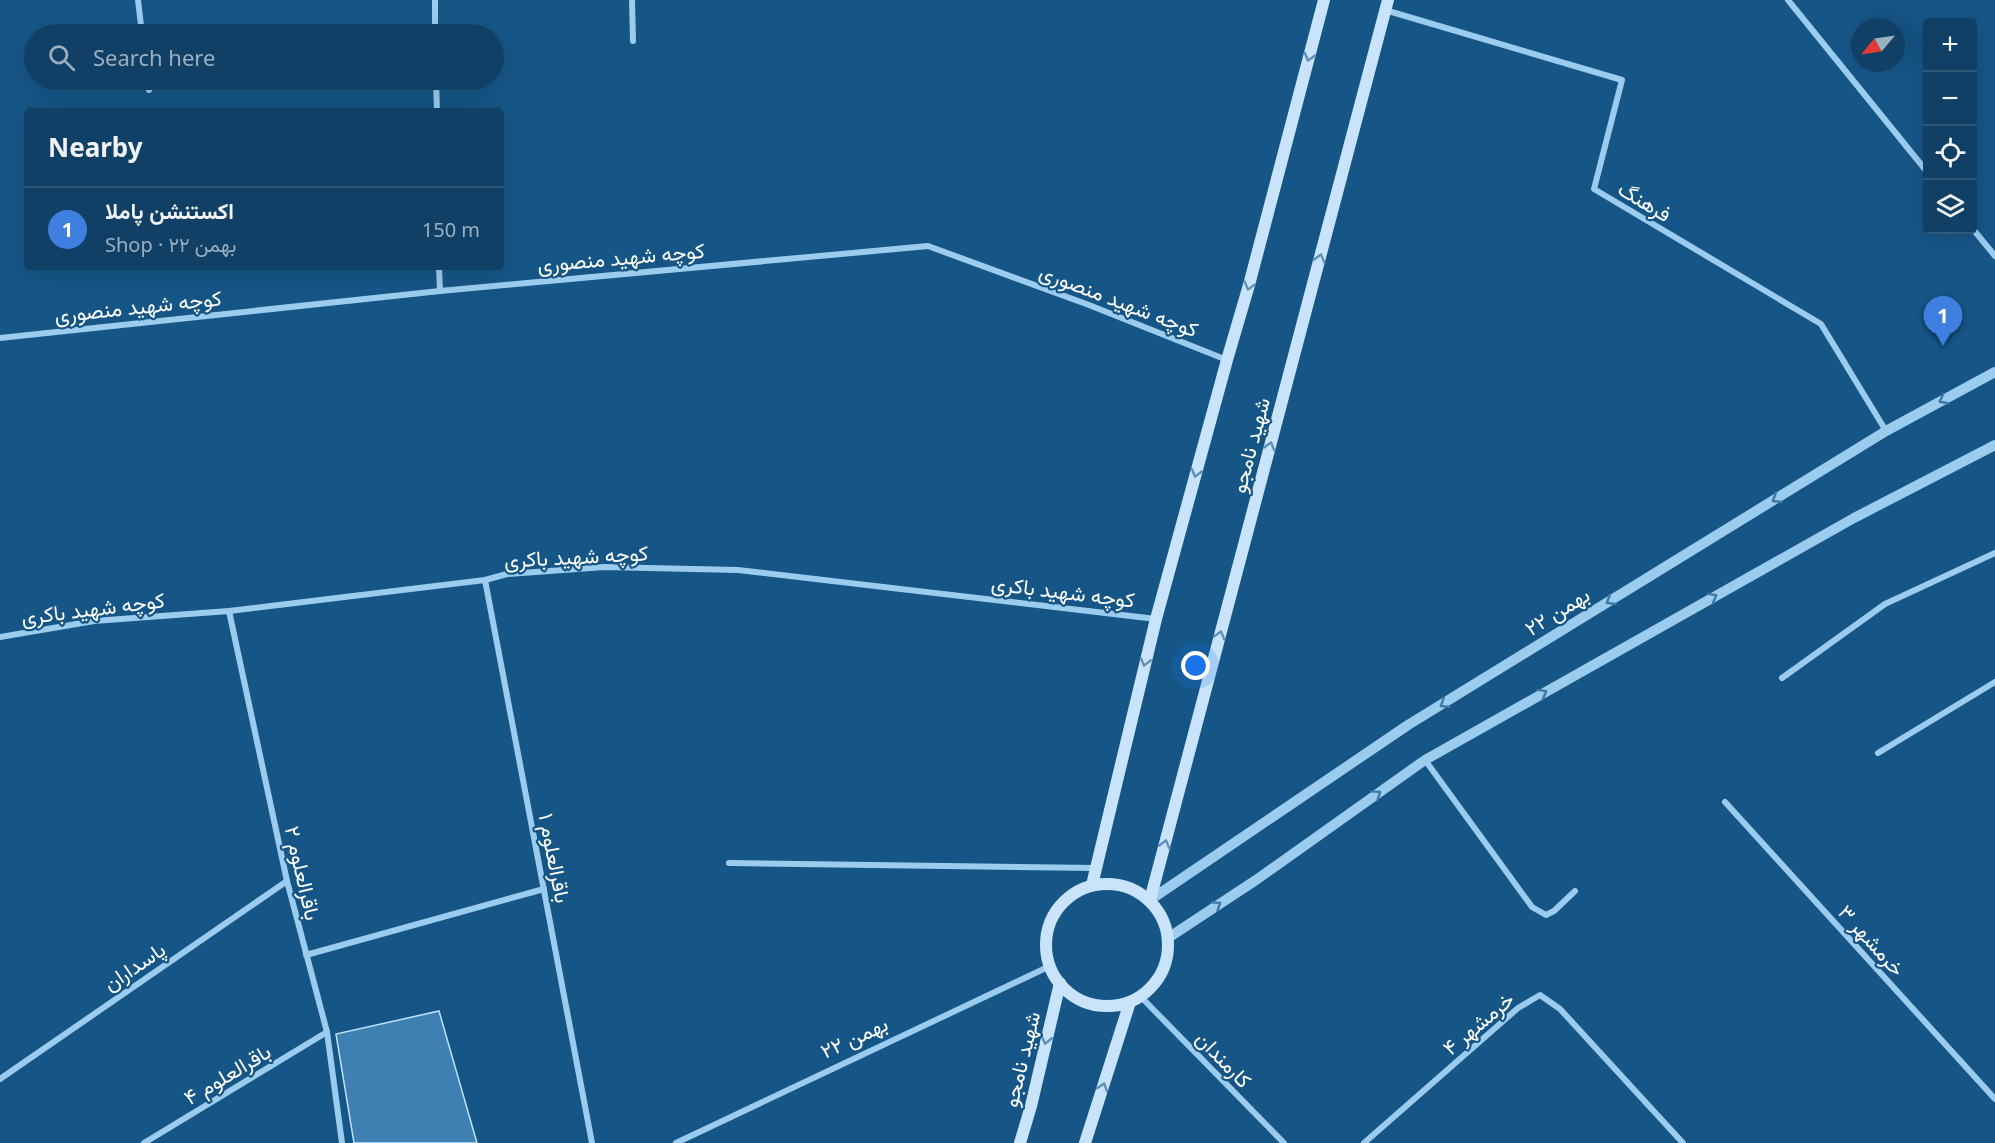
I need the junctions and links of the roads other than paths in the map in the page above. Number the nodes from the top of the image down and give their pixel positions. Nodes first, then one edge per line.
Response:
1 (138, 0) edge
2 (435, 0) edge
3 (632, 0) edge
4 (1324, 0) edge
5 (1788, 0) edge
6 (1386, 5) edge
7 (141, 24) edge
8 (435, 24) edge
9 (633, 41) dead end
10 (436, 90) edge
11 (437, 108) edge
12 (1923, 166) edge
13 (1977, 234) edge
14 (1995, 256) edge
15 (440, 270) edge
16 (440, 291) junction
17 (0, 338) edge
18 (1227, 360) junction
19 (1995, 372) edge
20 (1886, 431) junction
21 (1995, 445) edge
22 (1995, 553) edge
23 (485, 580) junction
24 (229, 611) junction
25 (1156, 619) junction
26 (0, 637) edge
27 (1782, 678) dead end
28 (1995, 682) edge
29 (1878, 753) dead end
30 (1425, 760) junction
31 (1725, 802) dead end
32 (729, 862) dead end
33 (1096, 868) junction
34 (287, 881) junction
35 (1092, 885) junction
36 (544, 890) junction
37 (1575, 891) dead end
38 (1150, 900) junction
39 (1168, 938) junction
40 (306, 954) junction
41 (1050, 966) junction
42 (1060, 983) junction
43 (1136, 1000) junction
44 (327, 1032) junction
45 (0, 1079) edge
46 (1995, 1099) edge
47 (144, 1143) edge
48 (342, 1143) edge
49 (592, 1143) edge
50 (676, 1143) edge
51 (1020, 1143) edge
52 (1085, 1143) edge
53 (1284, 1143) edge
54 (1364, 1143) edge
55 (1683, 1143) edge

1 - 7 street
2 - 8 street
3 - 9 street
4 -> 18 main road
5 - 12 street
6 - 20 street, فرهنگ
38 -> 6 main road, شهید نامجو
10 - 11 street
13 - 14 street
15 - 16 street
16 - 17 street, کوچه شهید منصوری
16 - 18 street, کوچه شهید منصوری
18 -> 25 main road
19 -> 20 street, ۲۲ بهمن
20 -> 38 street, ۲۲ بهمن
30 -> 21 street
22 - 27 street
23 - 24 street, کوچه شهید باکری
23 - 25 street, کوچه شهید باکری
23 - 36 street, باقرالعلوم ۱
24 - 26 street, کوچه شهید باکری
24 - 34 street, باقرالعلوم ۲
25 -> 33 main road
28 - 29 street
30 - 37 street
39 -> 30 street
31 - 46 street, خرمشهر ۳
32 - 33 street
33 - 35 main road
34 - 40 street, باقرالعلوم ۲
34 - 45 street, پاسداران
35 - 38 main road
35 - 41 main road
36 - 40 street
36 - 49 street, باقرالعلوم ۱
38 - 39 main road
39 - 43 main road
40 - 44 street, باقرالعلوم ۲
41 - 42 main road
41 - 50 street, ۲۲ بهمن
42 - 43 main road
42 -> 51 main road, شهید نامجو
52 -> 43 main road
43 - 53 street, کارمندان
44 - 47 street, باقرالعلوم ۴
44 - 48 street, باقرالعلوم ۲
54 - 55 street, خرمشهر ۴

